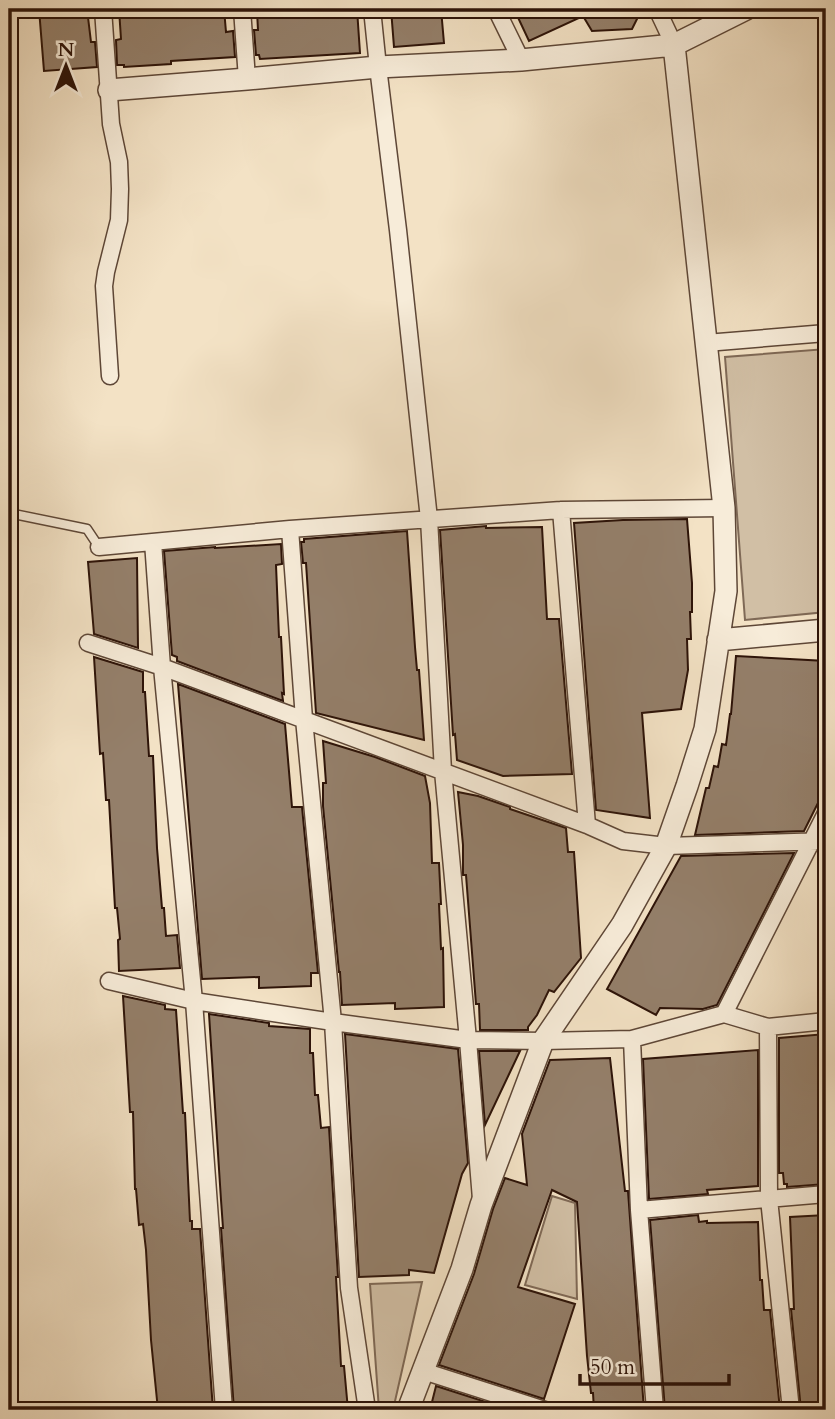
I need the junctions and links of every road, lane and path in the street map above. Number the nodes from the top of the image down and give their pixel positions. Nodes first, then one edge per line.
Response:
1 (103, 9) edge
2 (242, 9) edge
3 (373, 9) edge
4 (496, 9) edge
5 (657, 9) edge
6 (746, 9) edge
7 (674, 45) junction
8 (521, 60) junction
9 (378, 67) junction
10 (247, 79) junction
11 (109, 89) junction
12 (826, 333) edge
13 (706, 342) junction
14 (110, 376) dead end
15 (724, 508) junction
16 (561, 510) junction
17 (9, 513) edge
18 (429, 519) junction
19 (290, 529) junction
20 (153, 542) junction
21 (99, 547) joint
22 (826, 630) edge
23 (718, 640) junction
24 (88, 643) dead end
25 (162, 667) junction
26 (304, 719) junction
27 (443, 771) junction
28 (826, 813) edge
29 (587, 825) junction
30 (818, 841) edge
31 (666, 846) junction
32 (109, 981) dead end
33 (194, 1001) junction
34 (724, 1014) junction
35 (826, 1021) edge
36 (333, 1022) junction
37 (768, 1027) junction
38 (632, 1039) junction
39 (468, 1040) junction
40 (543, 1041) junction
41 (826, 1194) edge
42 (769, 1199) junction
43 (481, 1205) junction
44 (639, 1210) junction
45 (423, 1371) junction
46 (224, 1410) edge
47 (367, 1410) edge
48 (408, 1410) edge
49 (545, 1410) edge
50 (655, 1410) edge
51 (791, 1410) edge

1 - 11 street
2 - 10 street
3 - 9 street
4 - 8 street
5 - 7 street
6 - 7 street
7 - 8 street
7 - 13 street
8 - 9 street
9 - 10 street
9 - 18 street
10 - 11 street
11 - 14 street
12 - 13 street
13 - 15 street
15 - 16 street
15 - 23 street
16 - 18 street
16 - 29 street
17 - 21 lane
18 - 19 street
18 - 27 street
19 - 20 street
19 - 26 street
20 - 21 street
20 - 25 street
22 - 23 street
23 - 31 street
24 - 25 street
25 - 26 street
25 - 33 street
26 - 27 street
26 - 36 street
27 - 29 street
27 - 39 street
28 - 30 street
29 - 31 street
30 - 31 street
30 - 34 street
31 - 40 street
32 - 33 street
33 - 36 street
33 - 46 street
34 - 37 street
34 - 38 street
35 - 37 street
36 - 39 street
36 - 47 street
37 - 42 street
38 - 40 street
38 - 44 street
39 - 40 street
39 - 43 street
40 - 43 street
41 - 42 street
42 - 44 street
42 - 51 street
43 - 45 street
44 - 50 street
45 - 48 street
45 - 49 street

